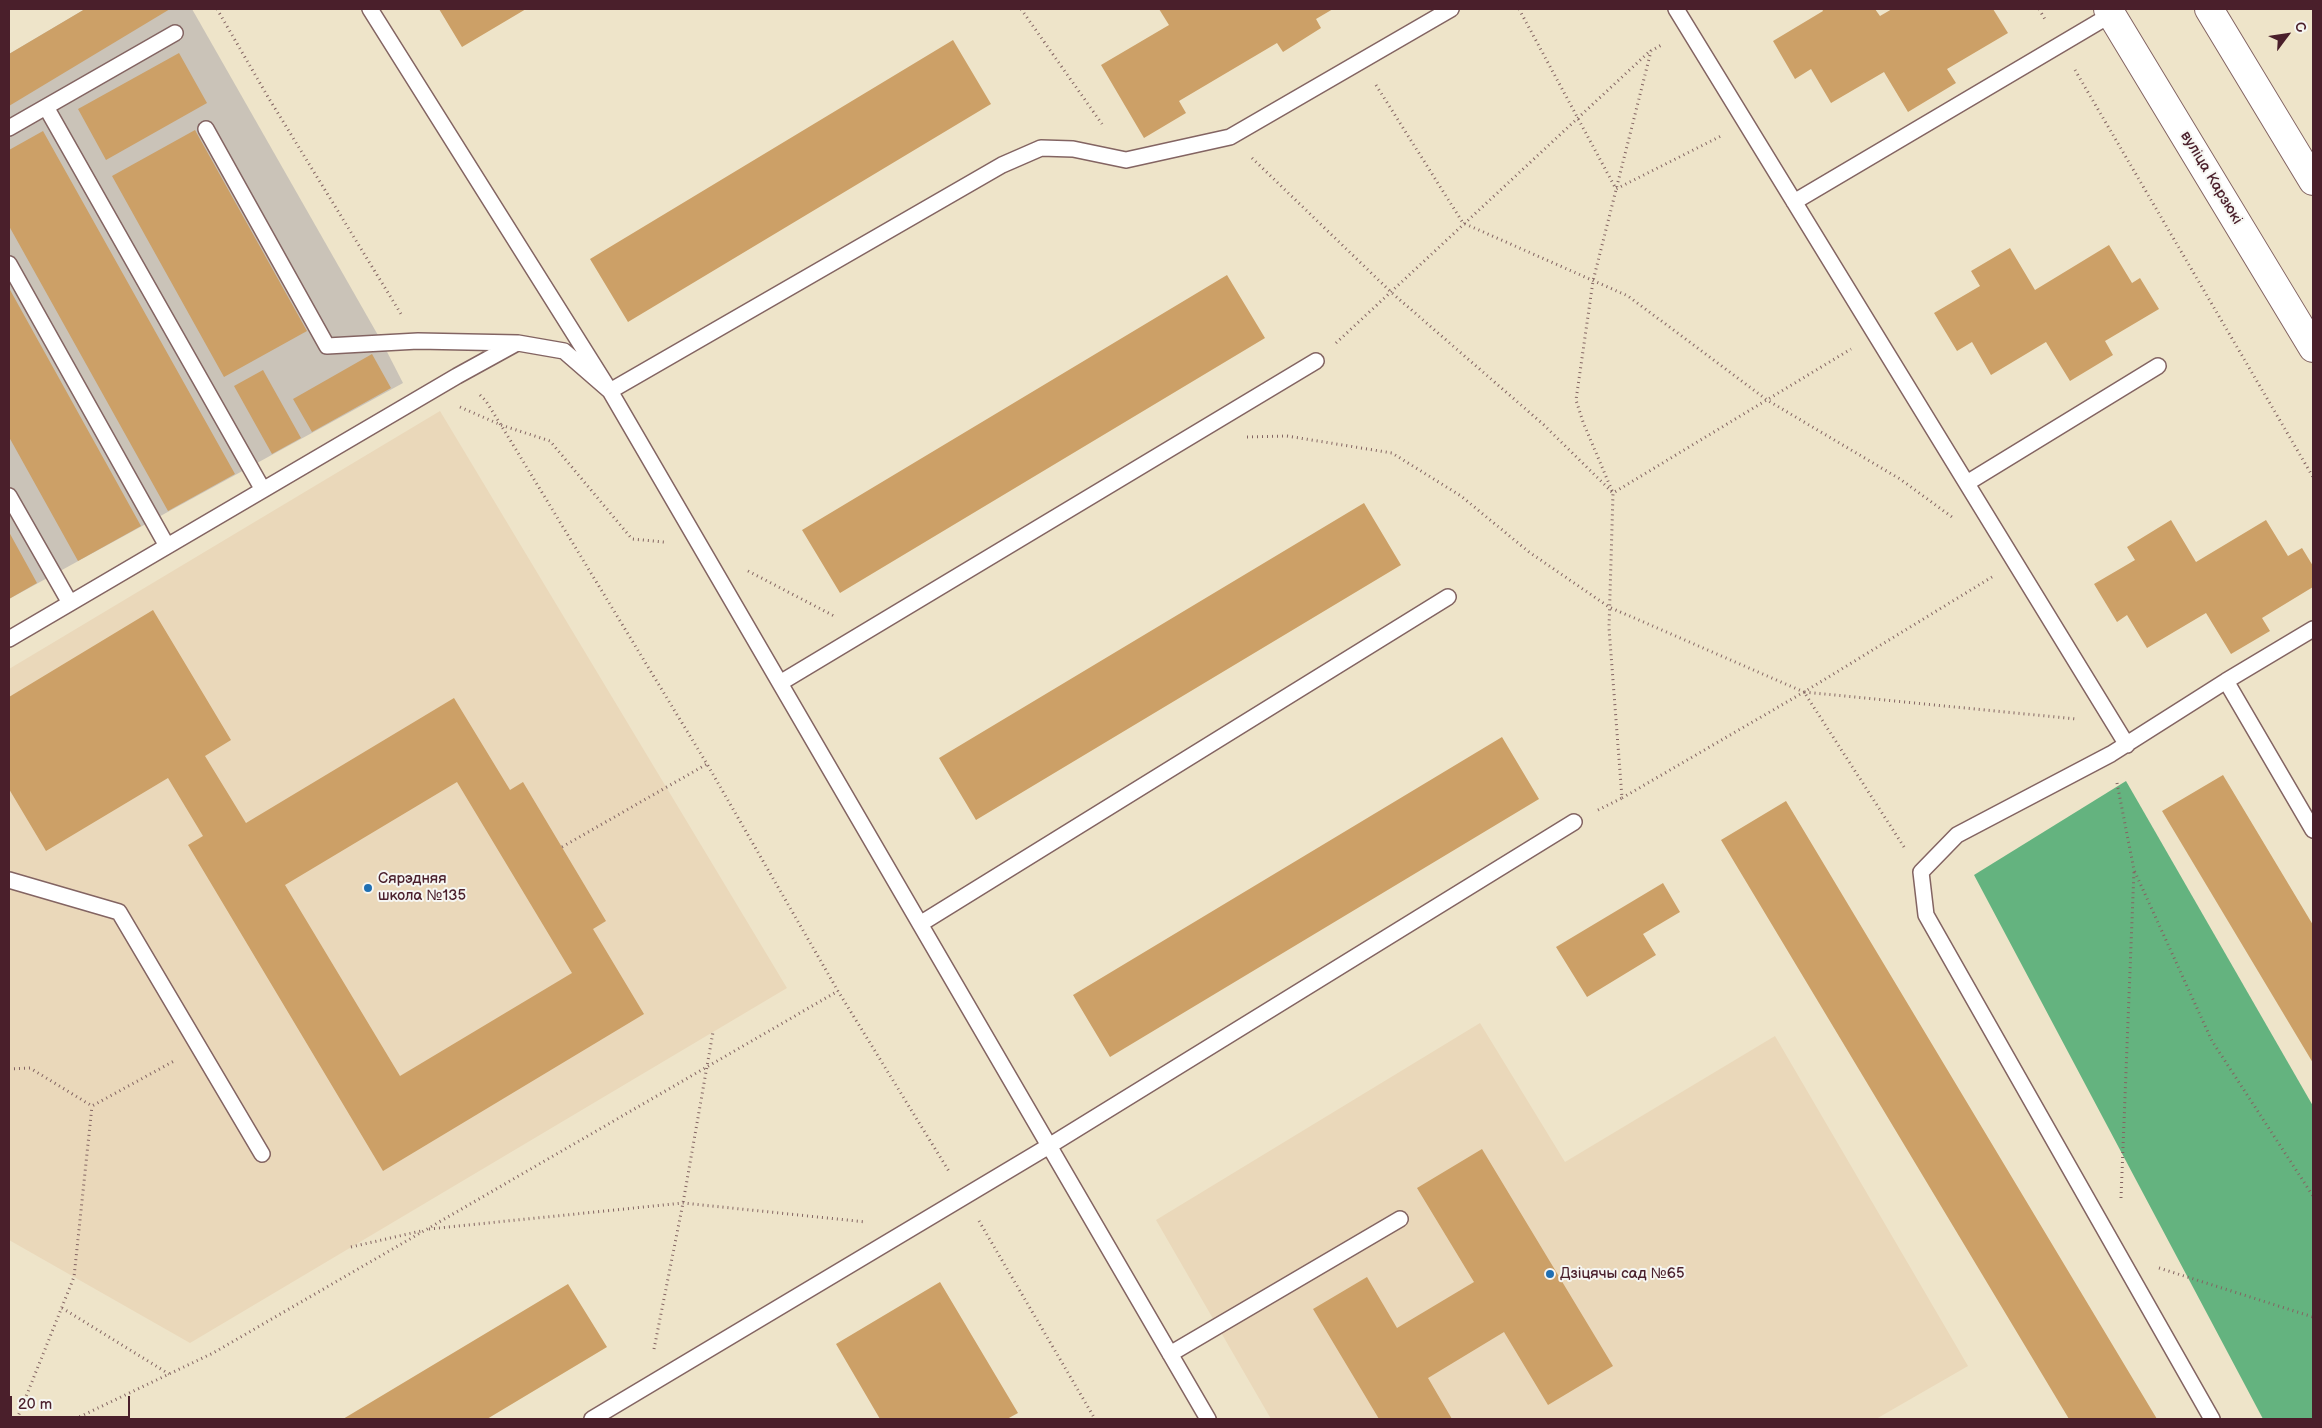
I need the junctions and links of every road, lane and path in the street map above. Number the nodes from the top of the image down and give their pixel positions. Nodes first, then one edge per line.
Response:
1 (217, 9) edge
2 (370, 9) edge
3 (1021, 9) edge
4 (1451, 9) edge
5 (1519, 9) edge
6 (1676, 9) edge
7 (2039, 9) edge
8 (2209, 9) edge
9 (2110, 12) edge
10 (1688, 29) junction
11 (175, 33) dead end
12 (2060, 45) junction
13 (1651, 51) junction
14 (1360, 61) junction
15 (46, 107) junction
16 (1579, 117) junction
17 (1746, 123) junction
18 (9, 128) edge
19 (206, 128) dead end
20 (1230, 137) junction
21 (1126, 160) junction
22 (2313, 181) edge
23 (1616, 189) junction
24 (1794, 202) junction
25 (1463, 224) junction
26 (9, 264) edge
27 (1593, 281) junction
28 (1392, 293) junction
29 (1876, 334) junction
30 (418, 342) junction
31 (518, 343) junction
32 (2313, 348) edge
33 (1316, 361) joint
34 (2158, 366) dead end
35 (457, 376) junction
36 (610, 391) junction
37 (428, 393) junction
38 (1766, 400) junction
39 (501, 425) junction
40 (1241, 437) dead end
41 (2313, 477) edge
42 (1967, 483) junction
43 (263, 490) junction
44 (1613, 493) junction
45 (9, 496) edge
46 (1954, 518) dead end
47 (698, 544) junction
48 (167, 546) junction
49 (2016, 563) junction
50 (1448, 597) dead end
51 (70, 603) junction
52 (1609, 607) junction
53 (2313, 629) edge
54 (865, 632) junction
55 (9, 639) edge
56 (2226, 681) junction
57 (780, 683) junction
58 (1804, 692) junction
59 (2114, 722) junction
60 (2127, 744) junction
61 (2111, 754) junction
62 (707, 764) junction
63 (1622, 798) junction
64 (1574, 822) joint
65 (2313, 830) edge
66 (562, 847) dead end
67 (2134, 870) junction
68 (1921, 872) junction
69 (9, 880) edge
70 (920, 924) junction
71 (838, 991) junction
72 (713, 1032) dead end
73 (199, 1048) junction
74 (706, 1068) junction
75 (9, 1069) edge
76 (92, 1106) junction
77 (1049, 1146) junction
78 (262, 1154) dead end
79 (964, 1196) junction
80 (2313, 1196) edge
81 (683, 1203) junction
82 (1400, 1219) dead end
83 (914, 1226) junction
84 (426, 1230) junction
85 (351, 1247) dead end
86 (2119, 1255) junction
87 (62, 1308) junction
88 (2313, 1317) edge
89 (1170, 1354) junction
90 (168, 1374) junction
91 (646, 1386) junction
92 (17, 1419) edge
93 (74, 1419) edge
94 (592, 1419) edge
95 (1095, 1419) edge
96 (1208, 1419) edge
97 (2212, 1419) edge

1 - 30 path
2 - 36 lane
3 - 21 path
4 - 14 lane
5 - 16 path
6 - 10 lane
7 - 12 path
8 - 22 street
9 - 12 lane
9 - 32 street, вуліца Карзюкі
10 - 13 path
10 - 17 lane
11 - 15 lane
12 - 24 lane
12 - 41 path
13 - 16 path
13 - 23 path
14 - 20 lane
14 - 25 path
15 - 18 lane
15 - 43 lane
16 - 23 path
16 - 25 path
17 - 23 path
17 - 24 lane
19 - 30 lane
20 - 21 lane
20 - 28 path
21 - 36 lane
23 - 27 path
24 - 29 lane
25 - 27 path
25 - 28 path
26 - 48 lane
27 - 38 path
27 - 44 path
28 - 33 path
28 - 44 path
29 - 38 path
29 - 42 lane
30 - 31 lane
31 - 35 lane
31 - 36 lane
33 - 54 lane
34 - 42 lane
35 - 37 lane
35 - 39 path
36 - 47 lane
37 - 39 path
37 - 43 lane
38 - 44 path
38 - 46 path
39 - 47 path
39 - 62 path
40 - 52 path
42 - 49 lane
43 - 48 lane
44 - 52 path
45 - 51 lane
47 - 54 path
47 - 57 lane
48 - 51 lane
49 - 58 path
49 - 59 lane
50 - 70 lane
51 - 55 lane
52 - 58 path
52 - 63 path
53 - 56 lane
54 - 57 lane
56 - 60 lane
56 - 65 lane
57 - 70 lane
58 - 59 path
58 - 63 path
58 - 68 path
59 - 60 lane
60 - 61 lane
61 - 67 path
61 - 68 lane
62 - 66 path
62 - 71 path
63 - 64 path
64 - 77 lane
67 - 80 path
67 - 86 path
68 - 86 lane
69 - 73 lane
70 - 77 lane
71 - 74 path
71 - 79 path
72 - 74 path
73 - 76 path
73 - 78 lane
74 - 81 path
74 - 84 path
75 - 76 path
76 - 87 path
77 - 79 lane
77 - 89 lane
79 - 83 lane
79 - 95 path
81 - 83 path
81 - 84 path
81 - 91 path
82 - 89 lane
83 - 91 lane
84 - 85 path
84 - 90 path
86 - 88 path
86 - 97 lane
87 - 90 path
87 - 92 path
89 - 96 lane
90 - 93 path
91 - 94 lane

